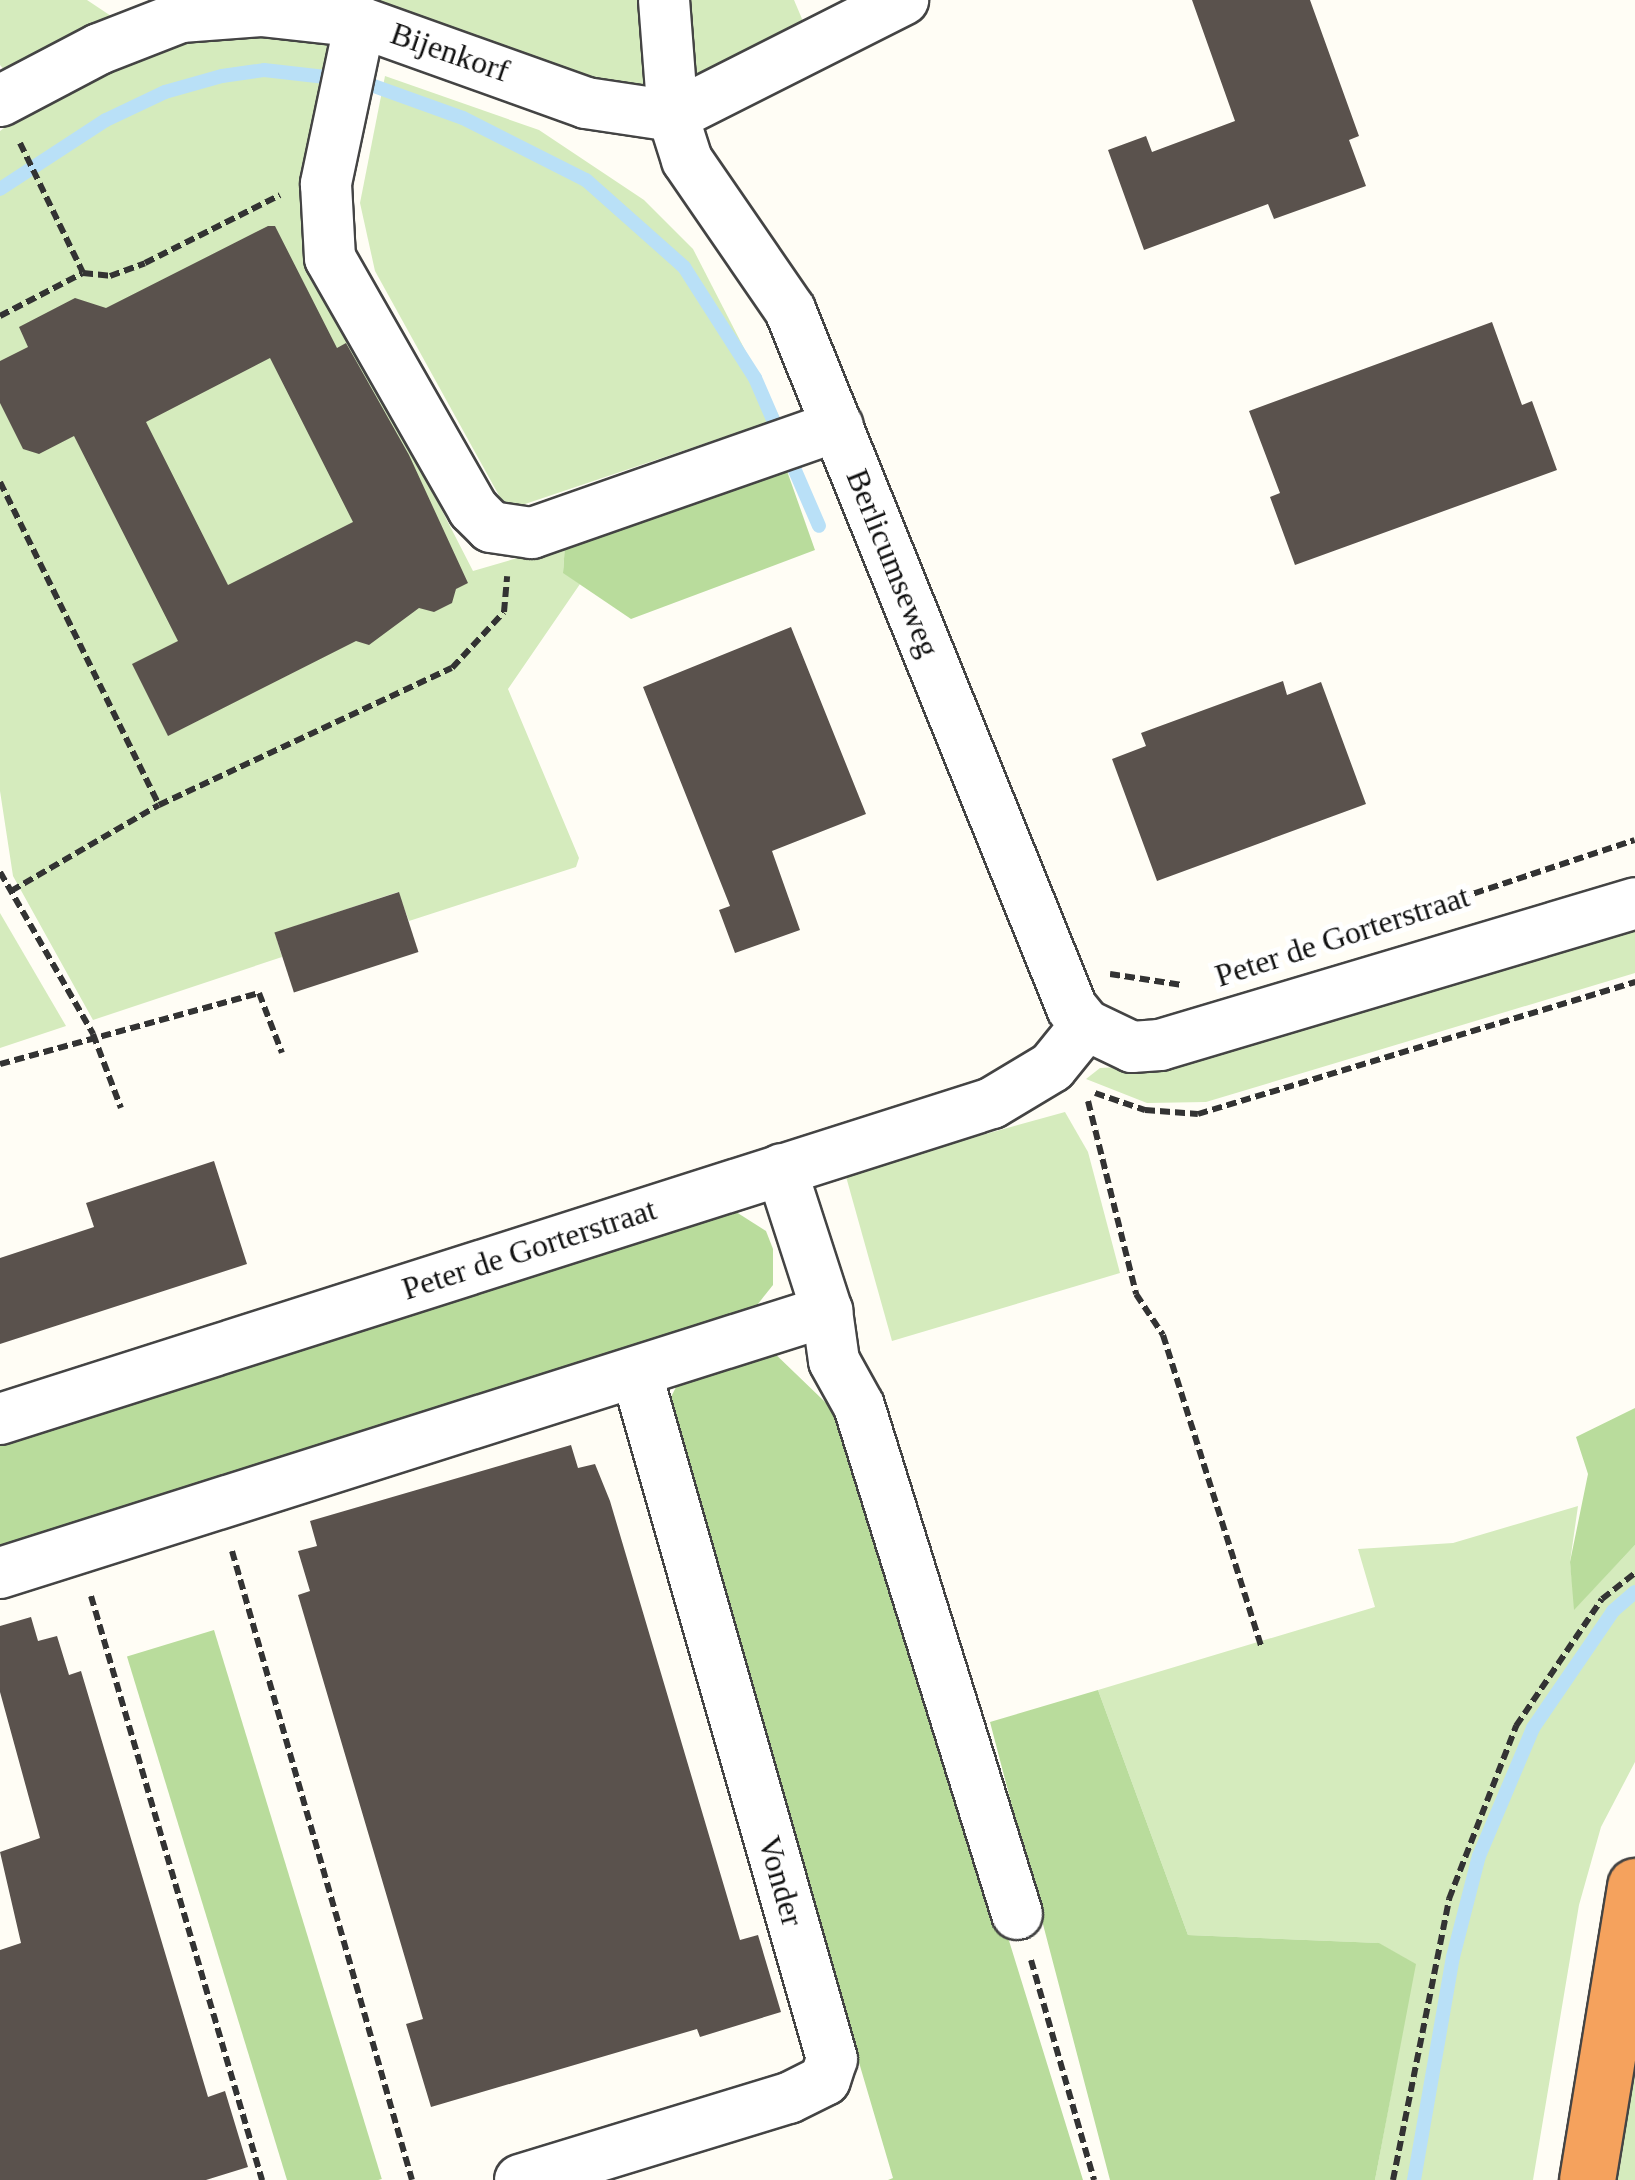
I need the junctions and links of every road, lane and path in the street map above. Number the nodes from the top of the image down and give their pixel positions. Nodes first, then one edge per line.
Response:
1 (128, 0) edge
2 (664, 0) edge
3 (903, 0) edge
4 (180, 17) junction
5 (357, 36) junction
6 (674, 116) junction
7 (9, 120) edge
8 (326, 184) junction
9 (83, 273) junction
10 (0, 316) edge
11 (827, 431) junction
12 (0, 482) edge
13 (511, 530) junction
14 (160, 805) junction
15 (1635, 840) edge
16 (0, 872) edge
17 (11, 891) junction
18 (1635, 903) edge
19 (1393, 920) dead end
20 (1635, 982) edge
21 (1193, 983) dead end
22 (1076, 1007) junction
23 (93, 1034) junction
24 (282, 1053) dead end
25 (0, 1064) edge
26 (121, 1108) dead end
27 (781, 1169) junction
28 (827, 1312) junction
29 (636, 1372) junction
30 (0, 1419) edge
31 (219, 1504) junction
32 (77, 1548) junction
33 (0, 1573) edge
34 (1635, 1573) edge
35 (1261, 1646) dead end
36 (1635, 1886) edge
37 (1017, 1914) joint
38 (262, 2180) edge
39 (412, 2180) edge
40 (520, 2180) edge
41 (1094, 2180) edge
42 (1393, 2180) edge
43 (1587, 2180) edge

1 - 4 street
2 - 6 street, Berlicumseweg
3 - 6 street
4 - 5 street, Bijenkorf
4 - 7 street, Bijenkorf
5 - 6 street, Bijenkorf
5 - 8 street
6 - 11 street, Berlicumseweg
7 - 9 path
8 - 9 path
8 - 13 street
9 - 10 path
11 - 13 street
11 - 22 street, Berlicumseweg
12 - 14 path
13 - 14 path
14 - 17 path
15 - 19 path, Peter de Gorterstraat
16 - 17 path
17 - 23 path
18 - 22 street, Peter de Gorterstraat
20 - 35 path
21 - 22 path, Peter de Gorterstraat
22 - 27 street, Peter de Gorterstraat
23 - 24 path
23 - 25 path
23 - 26 path
27 - 28 street
27 - 30 street, Peter de Gorterstraat
28 - 29 street
28 - 37 street
29 - 31 street
29 - 40 street, Vonder
31 - 32 street
31 - 39 path
32 - 33 street
32 - 38 path
34 - 42 path
36 - 43 highway
37 - 41 path

